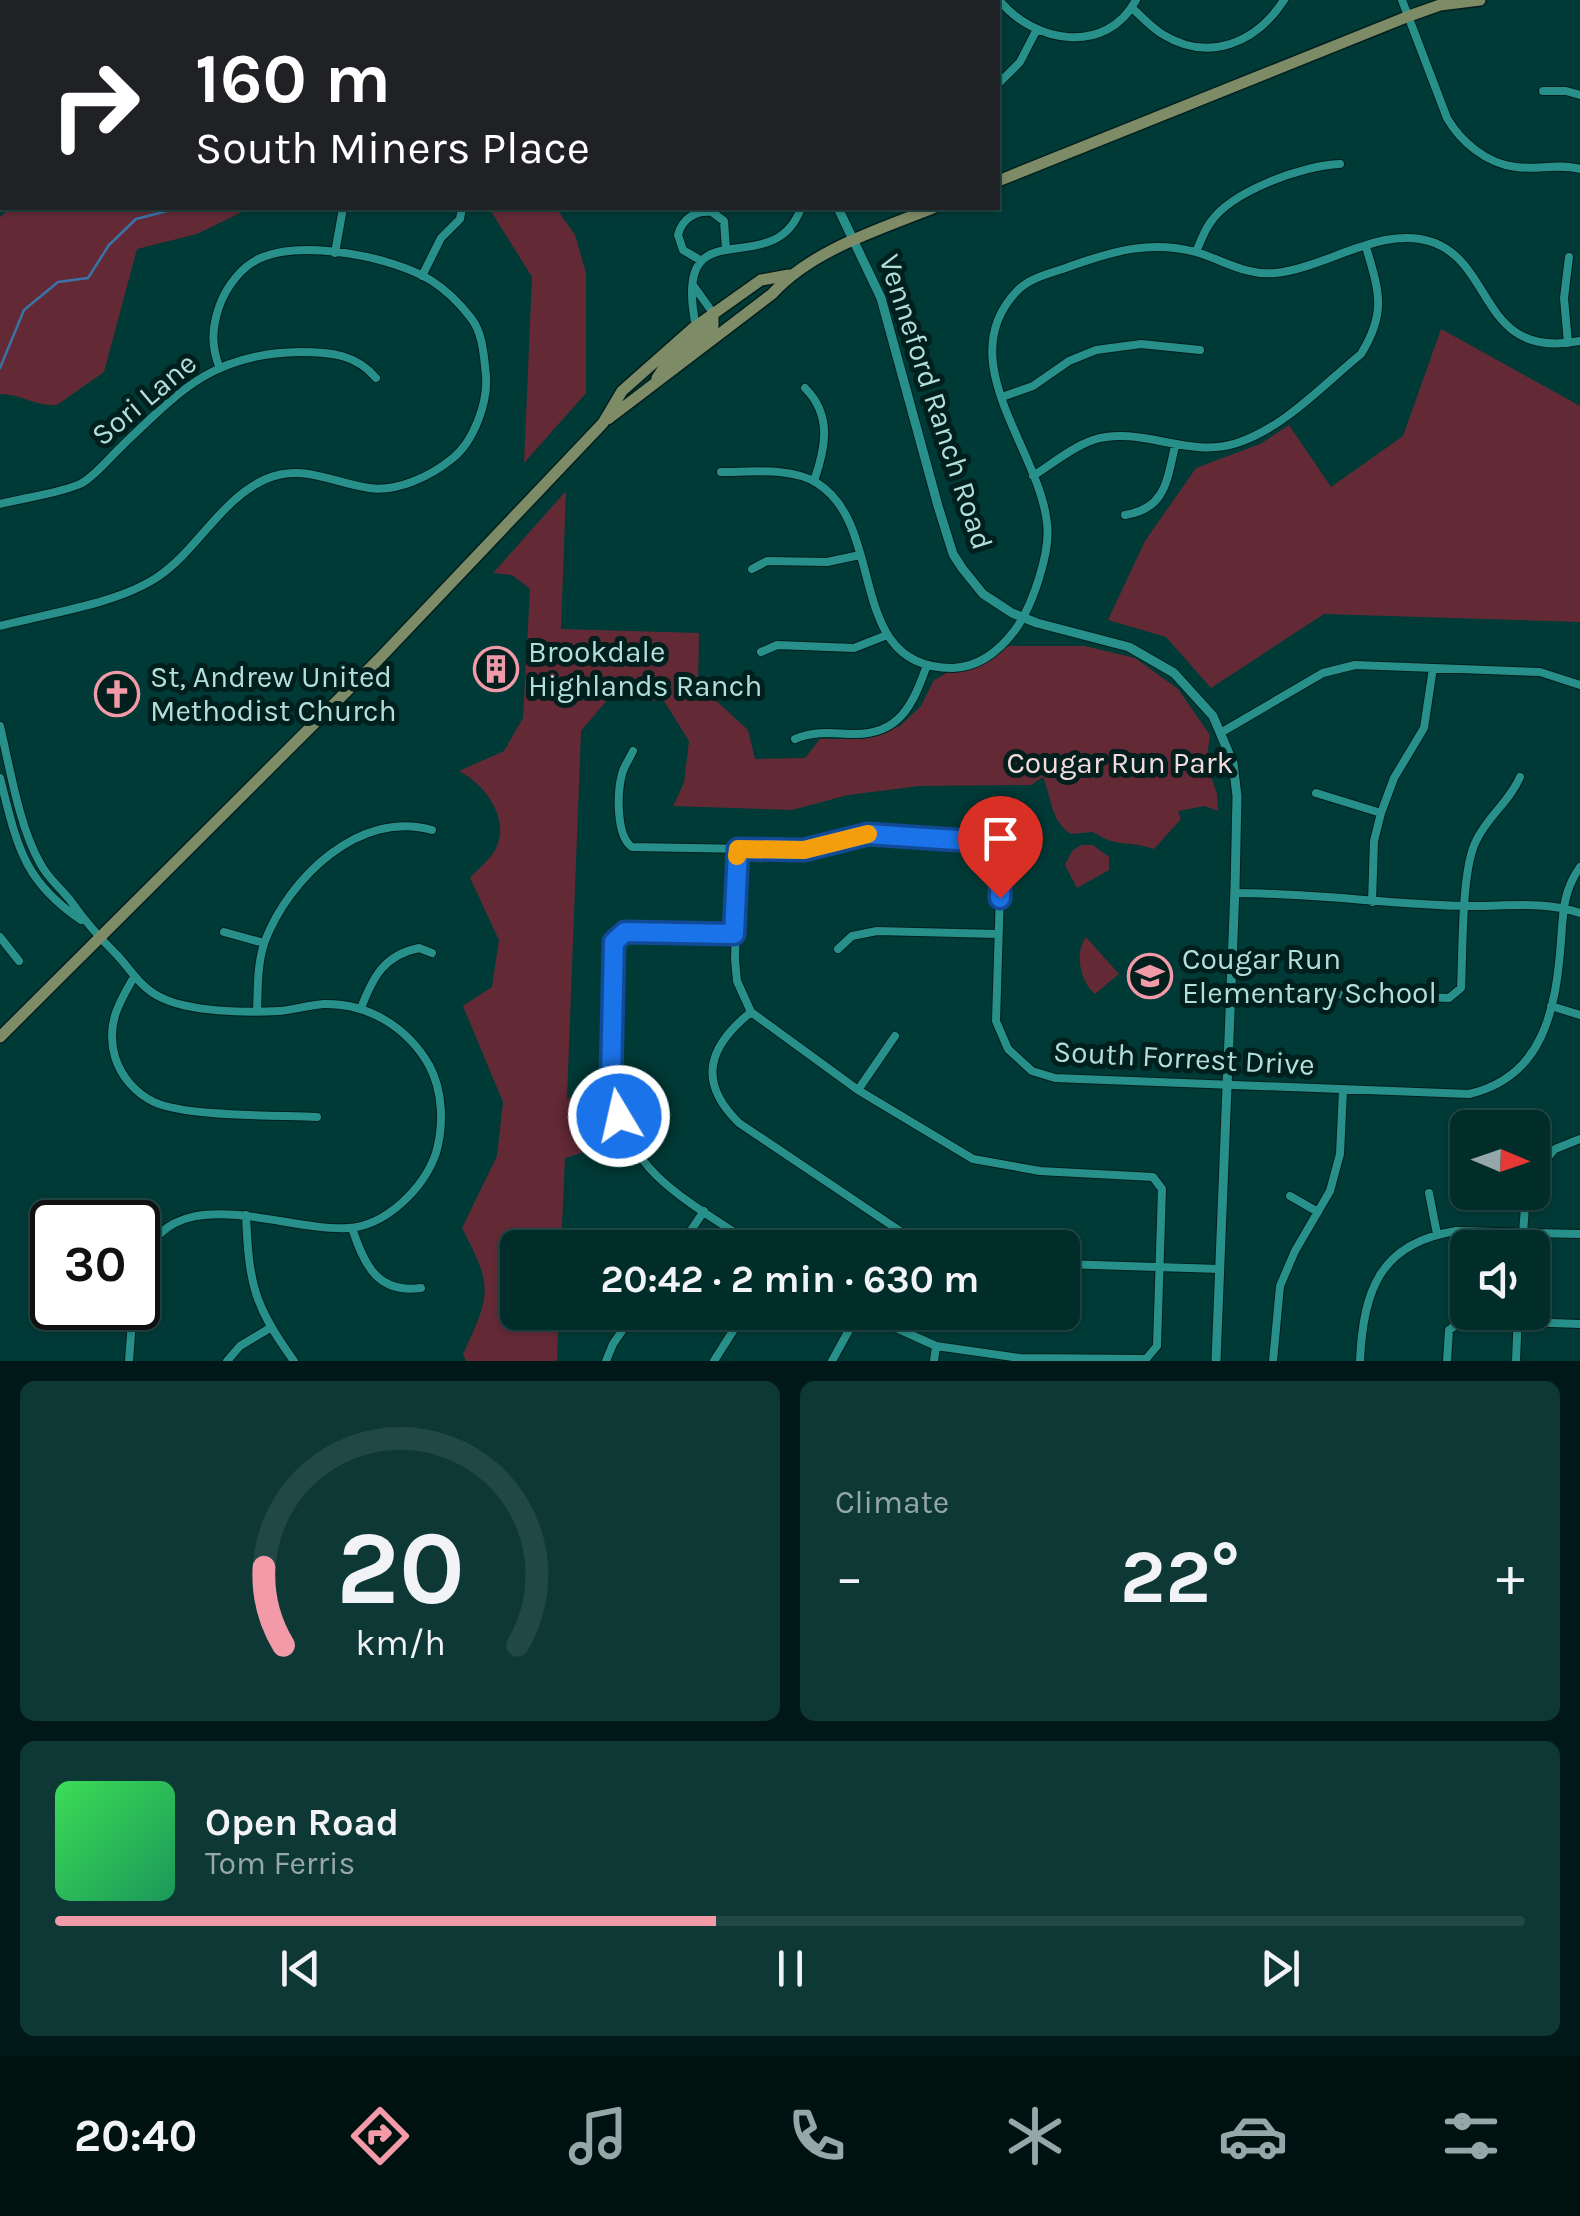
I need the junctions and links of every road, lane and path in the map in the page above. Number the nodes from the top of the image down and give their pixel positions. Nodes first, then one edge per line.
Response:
1 (1284, 0) edge
2 (1402, 0) edge
3 (1480, 0) edge
4 (1000, 1) edge
5 (1442, 2) edge
6 (1134, 4) edge
7 (1409, 16) junction
8 (1036, 31) junction
9 (1000, 82) edge
10 (1543, 91) dead end
11 (1580, 95) edge
12 (1340, 164) dead end
13 (1580, 169) edge
14 (1000, 181) edge
15 (343, 210) edge
16 (462, 210) edge
17 (800, 210) edge
18 (839, 210) edge
19 (928, 210) edge
20 (855, 240) junction
21 (1366, 247) junction
22 (726, 249) junction
23 (1196, 252) junction
24 (335, 253) junction
25 (1569, 257) dead end
26 (700, 260) junction
27 (789, 275) junction
28 (422, 276) junction
29 (693, 285) junction
30 (713, 313) junction
31 (696, 327) junction
32 (1580, 341) edge
33 (1568, 343) junction
34 (1200, 350) dead end
35 (219, 366) junction
36 (376, 378) dead end
37 (651, 387) junction
38 (805, 388) dead end
39 (1002, 397) junction
40 (603, 423) junction
41 (1175, 446) junction
42 (721, 472) dead end
43 (1033, 476) junction
44 (814, 481) junction
45 (0, 504) edge
46 (1125, 515) dead end
47 (860, 555) junction
48 (752, 569) dead end
49 (1024, 618) junction
50 (0, 626) edge
51 (887, 634) junction
52 (761, 652) dead end
53 (927, 665) junction
54 (1433, 668) junction
55 (1580, 686) edge
56 (0, 726) edge
57 (1222, 732) junction
58 (796, 739) dead end
59 (633, 751) dead end
60 (1520, 777) dead end
61 (1, 783) edge
62 (1316, 793) dead end
63 (1381, 813) junction
64 (432, 830) dead end
65 (738, 849) junction
66 (1580, 867) edge
67 (1235, 892) junction
68 (1372, 902) junction
69 (1466, 906) junction
70 (1562, 906) junction
71 (1580, 912) edge
72 (83, 922) junction
73 (224, 932) dead end
74 (734, 934) junction
75 (998, 934) junction
76 (0, 937) edge
77 (100, 938) junction
78 (264, 944) junction
79 (838, 949) dead end
80 (432, 953) dead end
81 (19, 960) dead end
82 (134, 977) junction
83 (1297, 993) dead end
84 (1551, 1006) junction
85 (360, 1008) junction
86 (256, 1011) junction
87 (751, 1012) junction
88 (1580, 1015) edge
89 (894, 1036) dead end
90 (0, 1037) edge
91 (1228, 1084) junction
92 (858, 1090) junction
93 (1342, 1090) junction
94 (318, 1118) dead end
95 (1580, 1139) edge
96 (1550, 1156) edge
97 (1428, 1193) dead end
98 (1290, 1196) dead end
99 (704, 1211) junction
100 (1318, 1212) junction
101 (246, 1215) junction
102 (352, 1228) junction
103 (692, 1230) edge
104 (732, 1230) edge
105 (898, 1230) edge
106 (1450, 1231) edge
107 (160, 1233) edge
108 (1550, 1233) edge
109 (1437, 1234) junction
110 (1580, 1234) edge
111 (1080, 1265) edge
112 (1162, 1268) junction
113 (1220, 1269) junction
114 (420, 1288) dead end
115 (1550, 1321) edge
116 (1580, 1324) edge
117 (270, 1328) junction
118 (1450, 1329) edge
119 (132, 1330) edge
120 (623, 1330) edge
121 (734, 1330) edge
122 (850, 1330) edge
123 (900, 1330) edge
124 (1517, 1330) edge
125 (936, 1346) junction
126 (1020, 1360) edge
127 (130, 1361) edge
128 (226, 1361) edge
129 (294, 1361) edge
130 (606, 1361) edge
131 (714, 1361) edge
132 (832, 1361) edge
133 (934, 1361) edge
134 (1216, 1361) edge
135 (1273, 1361) edge
136 (1360, 1361) edge
137 (1447, 1361) edge
138 (1516, 1361) edge

1 - 6 street
2 - 7 street
3 - 5 main road
4 - 8 street
5 - 7 main road
6 - 8 street
7 - 13 street
7 - 14 main road
8 - 9 street
10 - 11 street
12 - 23 street
15 - 24 street
16 - 28 street
17 - 22 street
18 - 20 street, Venneford Ranch Road
19 - 20 main road
20 - 27 main road
20 - 49 street, Venneford Ranch Road
21 - 23 street
21 - 33 street
21 - 41 street
22 - 26 street
22 - 26 street
23 - 39 street
24 - 28 street
24 - 35 street
25 - 33 street
26 - 29 street
27 - 30 main road
27 - 37 main road
28 - 50 street
29 - 30 street
29 - 31 street
30 - 31 main road
30 - 37 main road
31 - 40 main road
32 - 33 street
34 - 39 street
35 - 36 street, Sori Lane
35 - 45 street, Sori Lane
37 - 40 main road
38 - 44 street
39 - 43 street
40 - 77 main road
41 - 43 street
41 - 46 street
42 - 44 street
43 - 49 street
44 - 47 street
47 - 48 street
47 - 51 street
49 - 53 street
49 - 57 street, Venneford Ranch Road
51 - 52 street
51 - 53 street
53 - 58 street
54 - 55 street
54 - 57 street
54 - 63 street
56 - 72 street
57 - 67 street, Venneford Ranch Road
59 - 65 street, South Forrest Drive
60 - 69 street
61 - 72 street
62 - 63 street
63 - 68 street
64 - 78 street
65 - 74 street
65 - 75 street, South Forrest Drive
66 - 70 street, South Forrest Drive
67 - 68 street
67 - 91 street, Venneford Ranch Road
68 - 69 street
69 - 70 street
69 - 83 street
70 - 71 street
70 - 84 street, South Forrest Drive
72 - 77 street
73 - 78 street
74 - 87 street
74 - 99 street
75 - 79 street
75 - 91 street, South Forrest Drive
76 - 81 street
77 - 82 street
77 - 90 main road
78 - 86 street
80 - 85 street
82 - 86 street
82 - 94 street
84 - 88 street
84 - 93 street, South Forrest Drive
85 - 86 street
85 - 102 street
87 - 92 street
87 - 105 street
89 - 92 street
91 - 93 street, South Forrest Drive
91 - 113 street, Venneford Ranch Road
92 - 112 street
93 - 100 street
95 - 96 street
97 - 109 street
98 - 100 street
99 - 103 street
99 - 104 street
100 - 135 street
101 - 102 street
101 - 107 street
101 - 117 street
102 - 114 street
106 - 109 street
108 - 110 street
109 - 136 street
111 - 112 street
112 - 113 street
112 - 126 street
113 - 134 street, Venneford Ranch Road
115 - 116 street
117 - 128 street
117 - 129 street
118 - 137 street
119 - 127 street
120 - 130 street
121 - 131 street
122 - 132 street
123 - 125 street
124 - 138 street
125 - 126 street
125 - 133 street

